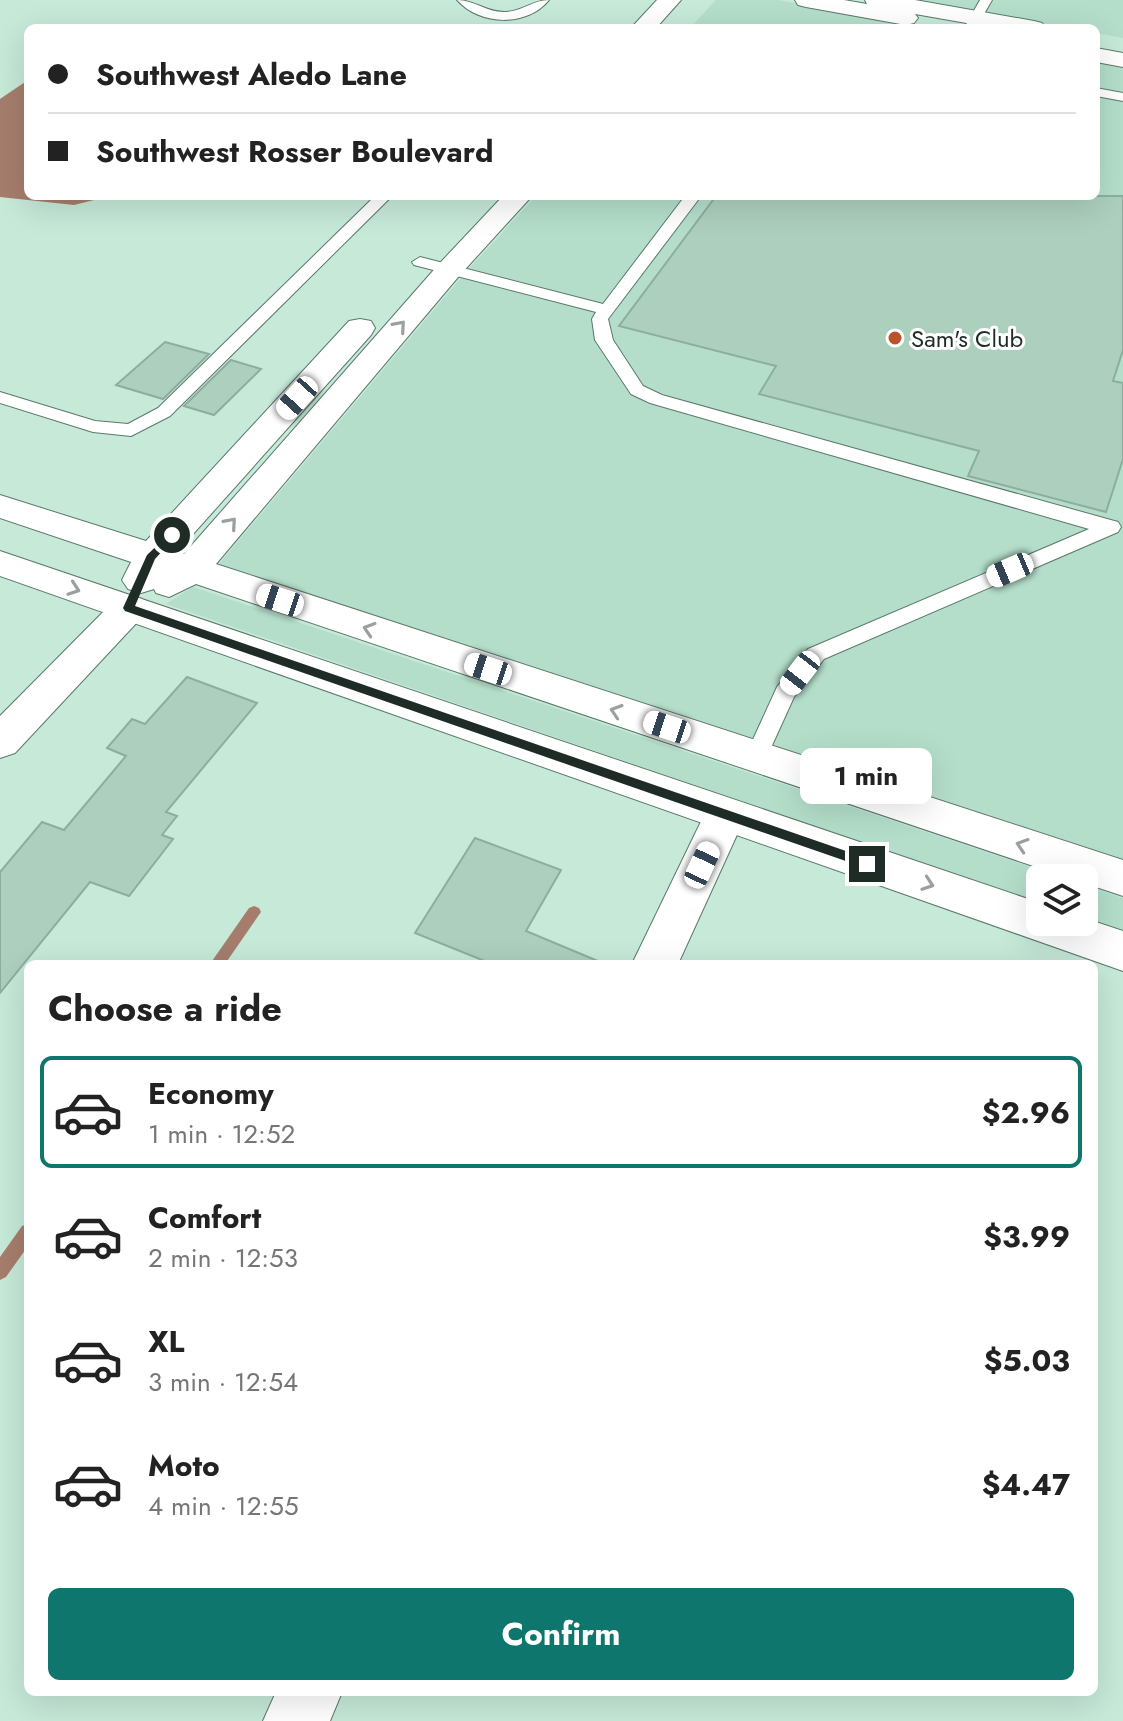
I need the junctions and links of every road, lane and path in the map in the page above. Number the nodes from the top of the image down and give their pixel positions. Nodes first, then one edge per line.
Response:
1 (463, 0) edge
2 (670, 0) edge
3 (806, 0) edge
4 (876, 0) edge
5 (541, 8) edge
6 (972, 18) edge
7 (647, 24) edge
8 (1009, 24) edge
9 (1100, 40) edge
10 (1123, 44) edge
11 (1100, 56) edge
12 (1123, 60) edge
13 (1100, 93) edge
14 (1123, 97) edge
15 (380, 200) edge
16 (480, 200) edge
17 (513, 200) edge
18 (690, 200) edge
19 (435, 266) junction
20 (607, 310) junction
21 (0, 397) edge
22 (0, 506) edge
23 (1116, 525) edge
24 (151, 558) junction
25 (0, 563) edge
26 (190, 571) junction
27 (129, 608) junction
28 (0, 742) edge
29 (756, 757) junction
30 (725, 815) junction
31 (1123, 878) edge
32 (1123, 951) edge
33 (657, 960) edge
34 (308, 1696) edge
35 (296, 1721) edge

1 - 5 lane
2 - 7 street
3 - 6 street
4 - 6 street
6 - 8 street
9 - 10 street
11 - 12 street
13 - 14 lane
15 - 21 lane
16 - 19 street
17 - 19 street
18 - 20 lane
19 - 20 lane
19 - 24 street
26 -> 19 street
20 - 23 lane
22 - 24 street
23 - 29 lane
24 - 26 street
24 - 27 street
25 -> 27 street
26 - 27 street
29 -> 26 street
27 - 28 street
27 - 30 street
31 -> 29 street
30 -> 32 street
30 - 33 street
34 - 35 street

